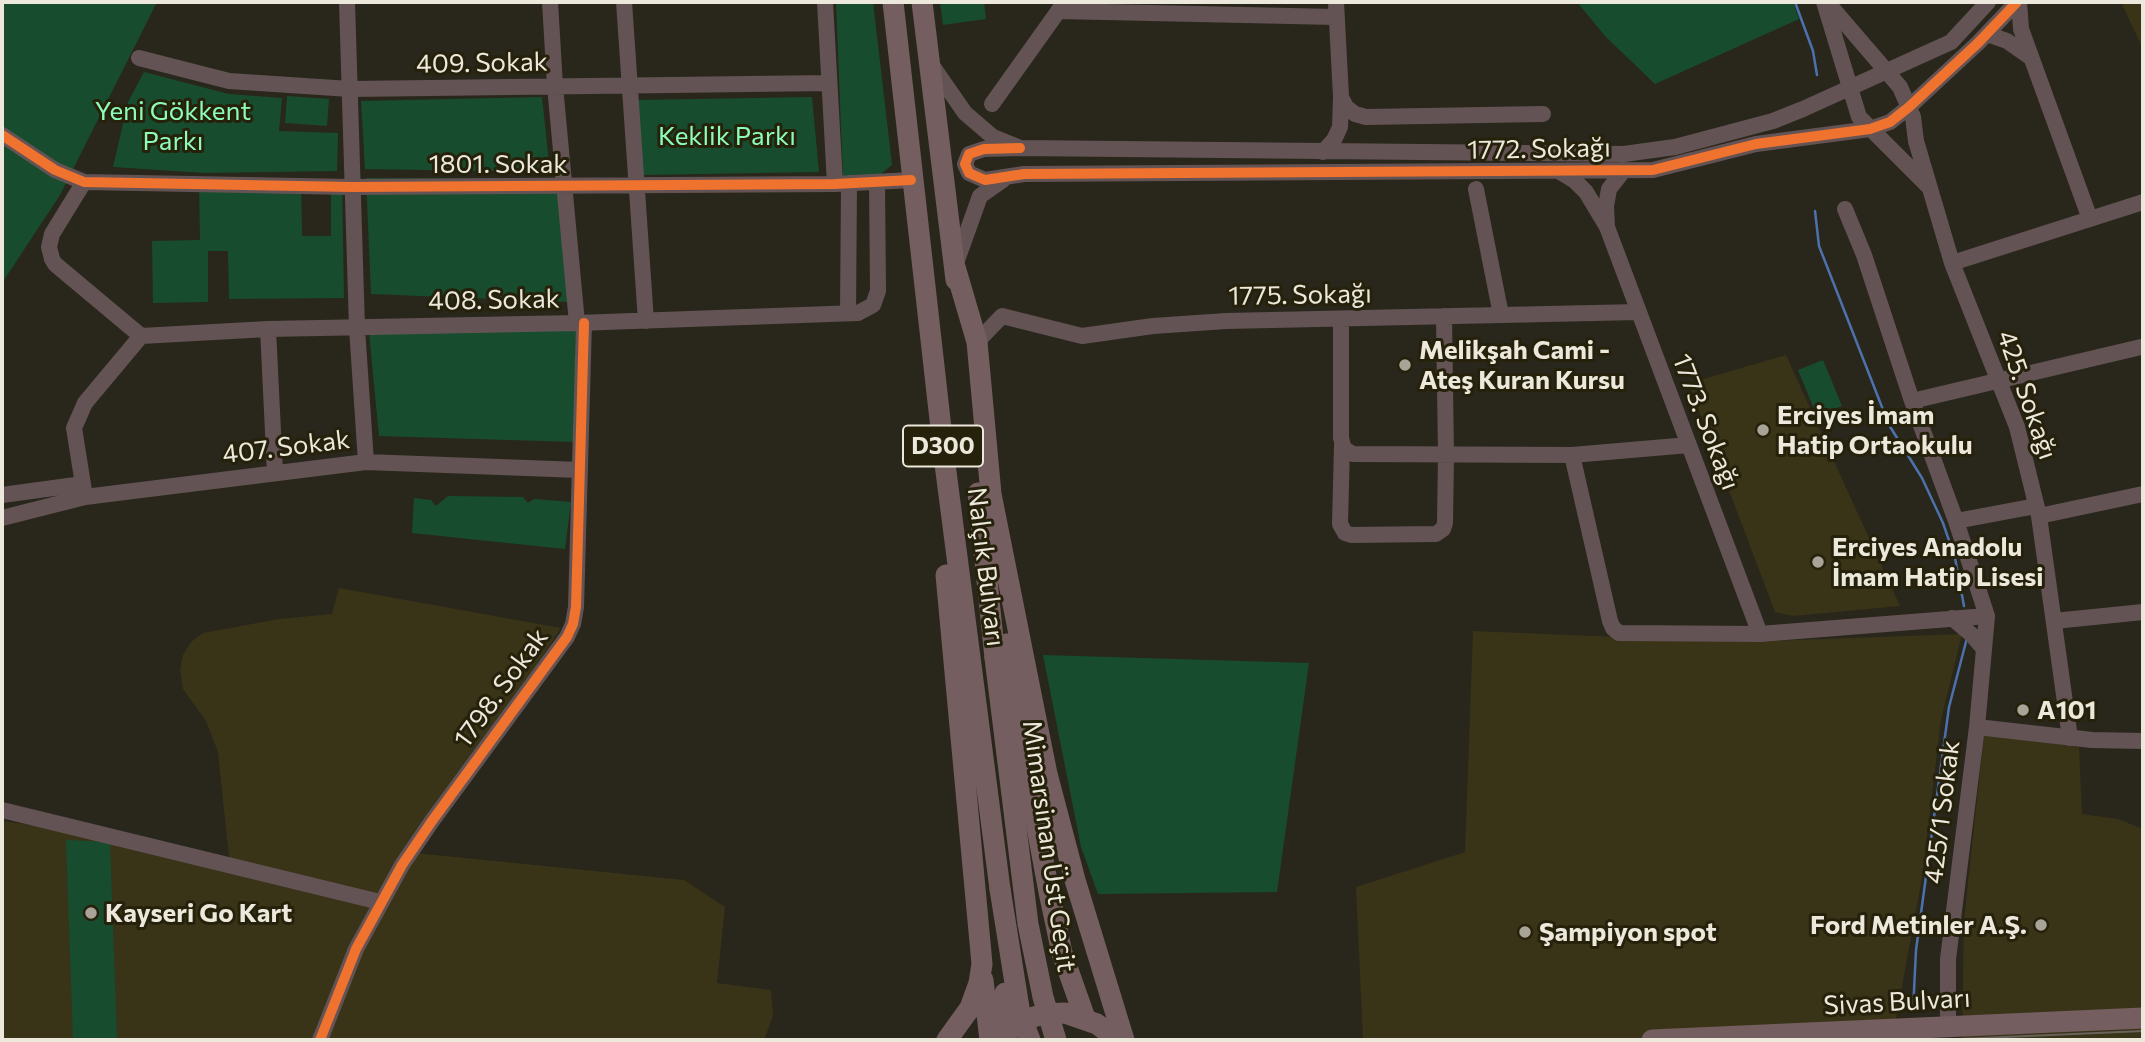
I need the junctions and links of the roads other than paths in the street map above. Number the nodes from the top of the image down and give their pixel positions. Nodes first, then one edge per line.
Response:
1 (347, 2) edge
2 (550, 2) edge
3 (624, 2) edge
4 (825, 2) edge
5 (893, 2) edge
6 (922, 2) edge
7 (1825, 2) edge
8 (1987, 2) edge
9 (2018, 2) edge
10 (1061, 6) edge
11 (1336, 9) edge
12 (1987, 34) junction
13 (2030, 57) junction
14 (139, 58) dead end
15 (929, 61) junction
16 (1888, 71) junction
17 (829, 83) junction
18 (628, 84) junction
19 (555, 86) junction
20 (1849, 87) junction
21 (350, 89) junction
22 (1341, 97) junction
23 (992, 104) dead end
24 (1909, 107) junction
25 (1543, 114) dead end
26 (1340, 127) junction
27 (1870, 129) junction
28 (2, 135) edge
29 (1020, 148) junction
30 (1323, 152) junction
31 (1372, 152) junction
32 (1624, 170) junction
33 (1558, 172) junction
34 (1008, 176) junction
35 (911, 180) junction
36 (84, 182) junction
37 (877, 182) junction
38 (842, 183) junction
39 (637, 186) junction
40 (352, 187) junction
41 (564, 187) junction
42 (1476, 189) dead end
43 (1932, 191) junction
44 (2143, 202) edge
45 (1845, 209) dead end
46 (2090, 219) junction
47 (1607, 227) junction
48 (1952, 263) junction
49 (955, 267) junction
50 (1639, 312) junction
51 (848, 313) junction
52 (1501, 315) junction
53 (1444, 316) junction
54 (1341, 318) junction
55 (646, 321) junction
56 (581, 323) junction
57 (356, 328) junction
58 (268, 329) junction
59 (141, 336) junction
60 (977, 342) junction
61 (2141, 347) dead end
62 (1999, 381) junction
63 (1912, 401) junction
64 (1342, 445) junction
65 (1689, 445) junction
66 (1446, 454) junction
67 (1573, 455) junction
68 (366, 462) junction
69 (945, 464) junction
70 (580, 470) junction
71 (275, 473) junction
72 (84, 490) junction
73 (991, 494) junction
74 (2143, 494) edge
75 (2, 495) edge
76 (2038, 511) junction
77 (2, 518) edge
78 (1956, 521) junction
79 (2143, 612) edge
80 (1987, 616) junction
81 (1952, 618) junction
82 (2054, 621) junction
83 (1760, 634) junction
84 (1984, 649) junction
85 (995, 658) joint
86 (1978, 727) junction
87 (2070, 738) junction
88 (2143, 741) edge
89 (2, 810) edge
90 (1000, 889) junction
91 (380, 902) junction
92 (982, 964) junction
93 (1085, 1018) junction
94 (2143, 1018) edge
95 (1948, 1028) junction
96 (320, 1040) edge
97 (947, 1040) edge
98 (990, 1040) edge
99 (996, 1040) edge
100 (1007, 1040) edge
101 (1030, 1040) edge
102 (1056, 1040) edge
103 (1118, 1040) edge
104 (1124, 1040) edge
105 (1652, 1040) edge

1 - 21 street
2 - 19 street, 1798. Sokak
3 - 18 street
4 - 17 street
5 - 35 highway, Nalçık Bulvarı / D300
6 - 15 highway, Nalçık Bulvarı / D300
7 - 16 street, 425. Sokağı
7 - 20 street, 425. Sokağı
8 - 16 street, 1772. Sokağı
9 - 12 street, 1772. Sokağı
9 - 13 street
10 - 11 street
10 - 23 street
11 - 22 street
12 - 13 street
12 - 24 street, 1772. Sokağı
13 - 46 street
14 - 21 street, 409. Sokak
15 - 29 street, 1772. Sokağı
15 - 49 highway, Nalçık Bulvarı / D300
16 - 20 street, 1772. Sokağı
16 - 24 street, 425. Sokağı
17 - 18 street, 409. Sokak
17 - 38 street
18 - 19 street, 409. Sokak
18 - 39 street
19 - 21 street, 409. Sokak
19 - 41 street, 1798. Sokak
20 - 27 street, 425. Sokağı
20 - 31 street, 1772. Sokağı
21 - 40 street
22 - 25 street
22 - 26 street
24 - 27 street, 1772. Sokağı
24 - 43 street, 425. Sokağı
26 - 30 street
26 - 31 street
27 - 32 street, 1772. Sokağı
27 - 43 street, 425. Sokağı
28 - 36 street
29 - 30 street, 1772. Sokağı
29 - 34 street, 1772. Sokağı
30 - 31 street, 1772. Sokağı
32 - 33 street, 1772. Sokağı
32 - 47 street, 1773. Sokağı
33 - 34 street, 1772. Sokağı
33 - 47 street, 1773. Sokağı
34 - 49 street
35 - 37 street, 1801. Sokak
35 - 69 highway, Nalçık Bulvarı / D300
36 - 40 street, 1801. Sokak
36 - 59 street
37 - 38 street, 1801. Sokak
37 - 51 street
38 - 39 street, 1801. Sokak
38 - 51 street
39 - 41 street, 1801. Sokak
39 - 55 street
40 - 41 street, 1801. Sokak
40 - 57 street
41 - 56 street, 1798. Sokak
42 - 52 street
43 - 48 street, 425. Sokağı
44 - 46 street
45 - 63 street
46 - 48 street
47 - 50 street, 1773. Sokağı
48 - 62 street, 425. Sokağı
49 - 60 highway
49 - 85 highway, Nalçık Bulvarı / D300
50 - 52 street, 1775. Sokağı
50 - 65 street, 1773. Sokağı
51 - 55 street, 408. Sokak
52 - 53 street, 1775. Sokağı
53 - 54 street, 1775. Sokağı
53 - 66 street
54 - 60 street, 1775. Sokağı
54 - 64 street
55 - 56 street, 408. Sokak
56 - 57 street, 408. Sokak
56 - 70 street, 1798. Sokak
57 - 58 street, 408. Sokak
57 - 68 street
58 - 59 street, 408. Sokak
58 - 71 street
59 - 72 street
60 - 73 highway
61 - 62 street
62 - 63 street
62 - 76 street, 425. Sokağı
63 - 78 street
64 - 66 street
64 - 66 street
65 - 67 street
65 - 83 street, 1773. Sokağı
66 - 67 street
67 - 83 street
68 - 70 street, 407. Sokak
68 - 71 street, 407. Sokak
69 - 90 highway, Nalçık Bulvarı / D300
69 - 92 highway
70 - 91 street, 1798. Sokak
71 - 72 street, 407. Sokak
72 - 75 street
72 - 77 street, 407. Sokak
73 - 93 highway
73 - 104 highway
74 - 76 street
76 - 78 street
76 - 82 street, 425. Sokağı
78 - 80 street
79 - 82 street
80 - 81 street
80 - 84 street
81 - 83 street
81 - 84 street
82 - 87 street, 425. Sokağı
84 - 86 street
85 - 102 highway, Mimarsinan Üst Geçit, bridge
86 - 87 street, 425/1 Sokak
86 - 95 street, 425/1 Sokak
87 - 88 street, 425/1 Sokak
89 - 91 street
90 - 100 highway, D300, bridge
90 - 101 highway, Mimarsinan Üst Geçit, bridge
91 - 96 street, 1798. Sokak
92 - 97 highway
92 - 98 highway
93 - 99 highway
93 - 103 highway
94 - 95 highway, Sivas Bulvarı
95 - 105 highway, Sivas Bulvarı

